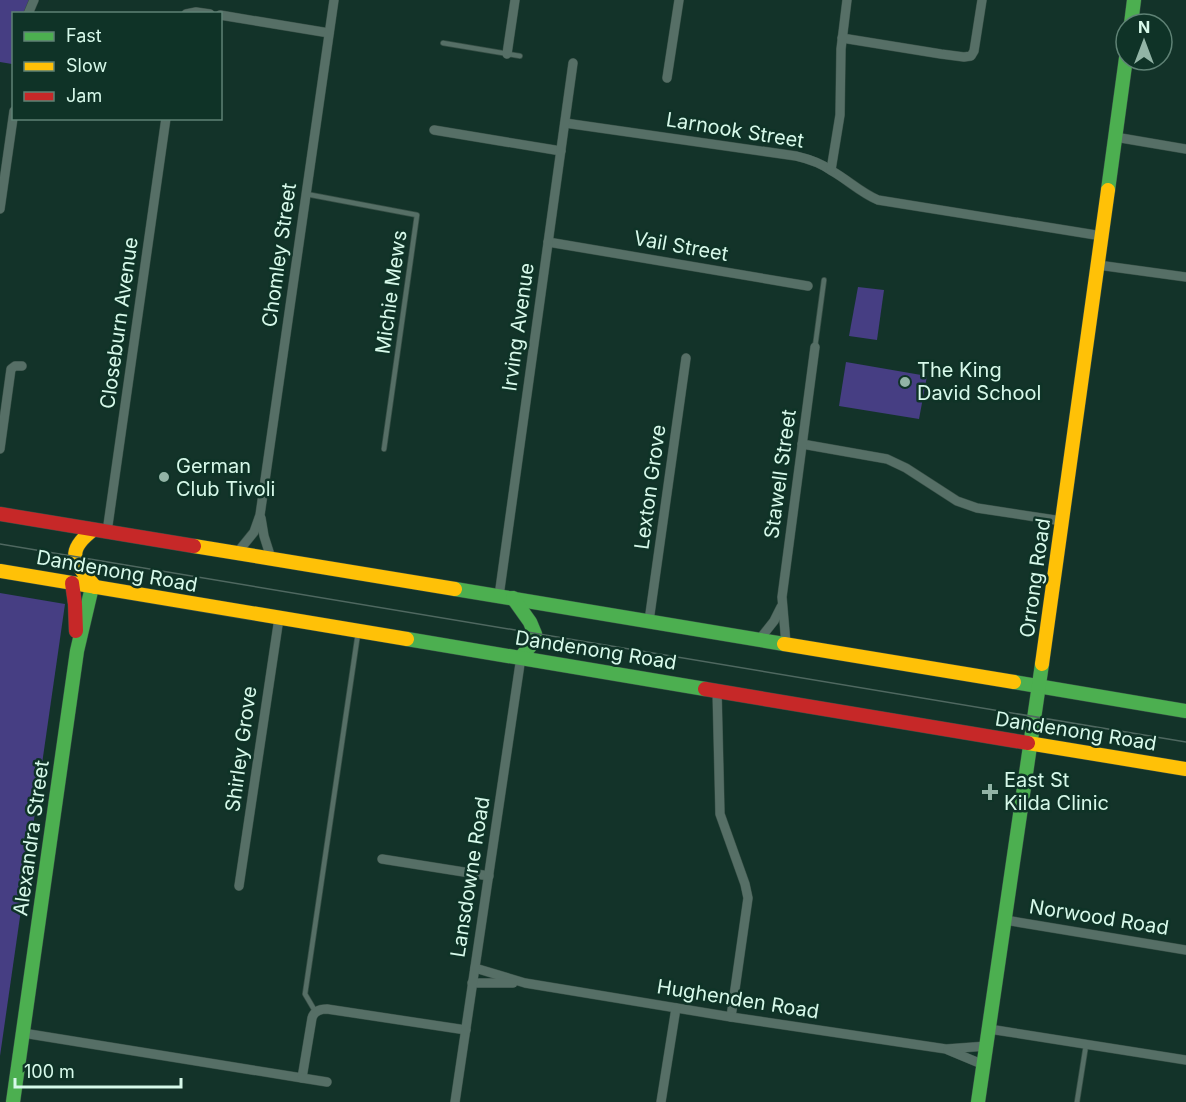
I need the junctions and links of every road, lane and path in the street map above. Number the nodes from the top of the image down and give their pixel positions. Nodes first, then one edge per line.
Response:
1 (334, 0) edge
2 (515, 0) edge
3 (679, 0) edge
4 (847, 0) edge
5 (982, 0) edge
6 (222, 15) edge
7 (329, 33) junction
8 (842, 38) junction
9 (443, 43) dead end
10 (507, 54) junction
11 (520, 56) dead end
12 (573, 63) dead end
13 (1124, 72) edge
14 (667, 78) dead end
15 (13, 120) edge
16 (166, 120) edge
17 (565, 123) junction
18 (434, 130) dead end
19 (1115, 138) junction
20 (1186, 149) edge
21 (561, 151) junction
22 (831, 170) junction
23 (306, 194) junction
24 (0, 209) edge
25 (1102, 236) junction
26 (548, 242) junction
27 (1098, 265) junction
28 (1186, 277) edge
29 (824, 280) dead end
30 (808, 286) dead end
31 (815, 347) joint
32 (686, 358) dead end
33 (22, 366) dead end
34 (802, 444) junction
35 (0, 449) edge
36 (384, 449) dead end
37 (0, 514) edge
38 (260, 515) junction
39 (1062, 521) junction
40 (100, 531) junction
41 (237, 553) junction
42 (271, 558) junction
43 (0, 571) edge
44 (72, 583) junction
45 (94, 587) junction
46 (506, 597) junction
47 (782, 605) junction
48 (279, 618) junction
49 (649, 621) junction
50 (359, 631) junction
51 (759, 640) junction
52 (786, 644) junction
53 (77, 651) junction
54 (521, 657) junction
55 (1039, 687) junction
56 (717, 690) junction
57 (1186, 711) edge
58 (1031, 743) junction
59 (1186, 769) edge
60 (382, 859) dead end
61 (489, 876) junction
62 (239, 886) dead end
63 (1005, 920) junction
64 (1186, 950) edge
65 (475, 968) junction
66 (472, 983) junction
67 (525, 983) junction
68 (676, 1008) junction
69 (316, 1012) junction
70 (731, 1017) junction
71 (989, 1029) junction
72 (466, 1030) junction
73 (23, 1033) junction
74 (1086, 1044) junction
75 (987, 1046) junction
76 (946, 1049) junction
77 (1186, 1060) edge
78 (984, 1065) junction
79 (302, 1078) junction
80 (327, 1082) dead end
81 (13, 1102) edge
82 (455, 1102) edge
83 (661, 1102) edge
84 (978, 1102) edge
85 (1077, 1102) edge

1 - 7 street, Chomley Street
2 - 10 street
3 - 14 street
4 - 8 street
5 - 8 street
6 - 7 street
7 - 23 street, Chomley Street
8 - 22 street
9 - 10 lane
10 - 11 lane
12 - 17 street, Irving Avenue
13 - 19 main road, Orrong Road
15 - 24 street
16 - 40 street, Closeburn Avenue
17 - 21 street, Irving Avenue
17 - 22 street, Larnook Street
18 - 21 street
19 - 20 street
19 - 25 main road, Orrong Road
21 - 26 street, Irving Avenue
22 - 25 street, Larnook Street
23 - 36 lane, Michie Mews
23 - 38 street, Chomley Street
25 - 27 main road, Orrong Road
26 - 30 street, Vail Street
26 - 46 street, Irving Avenue
27 - 28 street
27 - 39 main road, Orrong Road
29 - 31 lane
31 - 34 street, Stawell Street
32 - 49 street, Lexton Grove
33 - 35 street
34 - 39 street
34 - 47 street, Stawell Street
37 - 40 main road, Dandenong Road
38 - 41 street, Chomley Street
38 - 42 street, Chomley Street
39 - 55 main road, Orrong Road
40 - 41 main road, Dandenong Road
40 - 45 main road
41 - 42 main road, Dandenong Road
42 - 46 main road, Dandenong Road
43 - 44 main road, Dandenong Road
44 - 45 main road, Dandenong Road
44 - 53 main road, Alexandra Street
45 - 48 main road, Dandenong Road
45 - 53 main road, Alexandra Street
46 - 49 main road, Dandenong Road
46 - 54 main road
47 - 51 street, Stawell Street
47 - 52 street, Stawell Street
48 - 50 main road, Dandenong Road
48 - 62 street, Shirley Grove
49 - 51 main road, Dandenong Road
50 - 54 main road, Dandenong Road
50 - 69 lane
51 - 52 main road, Dandenong Road
52 - 55 main road, Dandenong Road
53 - 73 main road, Alexandra Street
54 - 56 main road, Dandenong Road
54 - 61 street, Lansdowne Road
55 - 57 main road, Dandenong Road
55 - 58 main road, Orrong Road
56 - 58 main road, Dandenong Road
56 - 70 street
58 - 59 main road, Dandenong Road
58 - 63 main road, Orrong Road
60 - 61 street
61 - 65 street, Lansdowne Road
63 - 64 street, Norwood Road
63 - 71 main road, Orrong Road
65 - 66 street, Lansdowne Road
65 - 67 street, Hughenden Road
66 - 67 street, Hughenden Road
66 - 72 street, Lansdowne Road
67 - 68 street, Hughenden Road
68 - 70 street, Hughenden Road
68 - 83 street
69 - 72 street
69 - 79 street
70 - 76 street, Hughenden Road
71 - 74 street
71 - 75 main road, Orrong Road
72 - 82 street, Lansdowne Road
73 - 79 street
73 - 81 main road, Alexandra Street
74 - 77 street
74 - 85 lane
75 - 76 street, Hughenden Road
75 - 78 main road, Orrong Road
76 - 78 street, Hughenden Road
78 - 84 main road, Orrong Road
79 - 80 street

